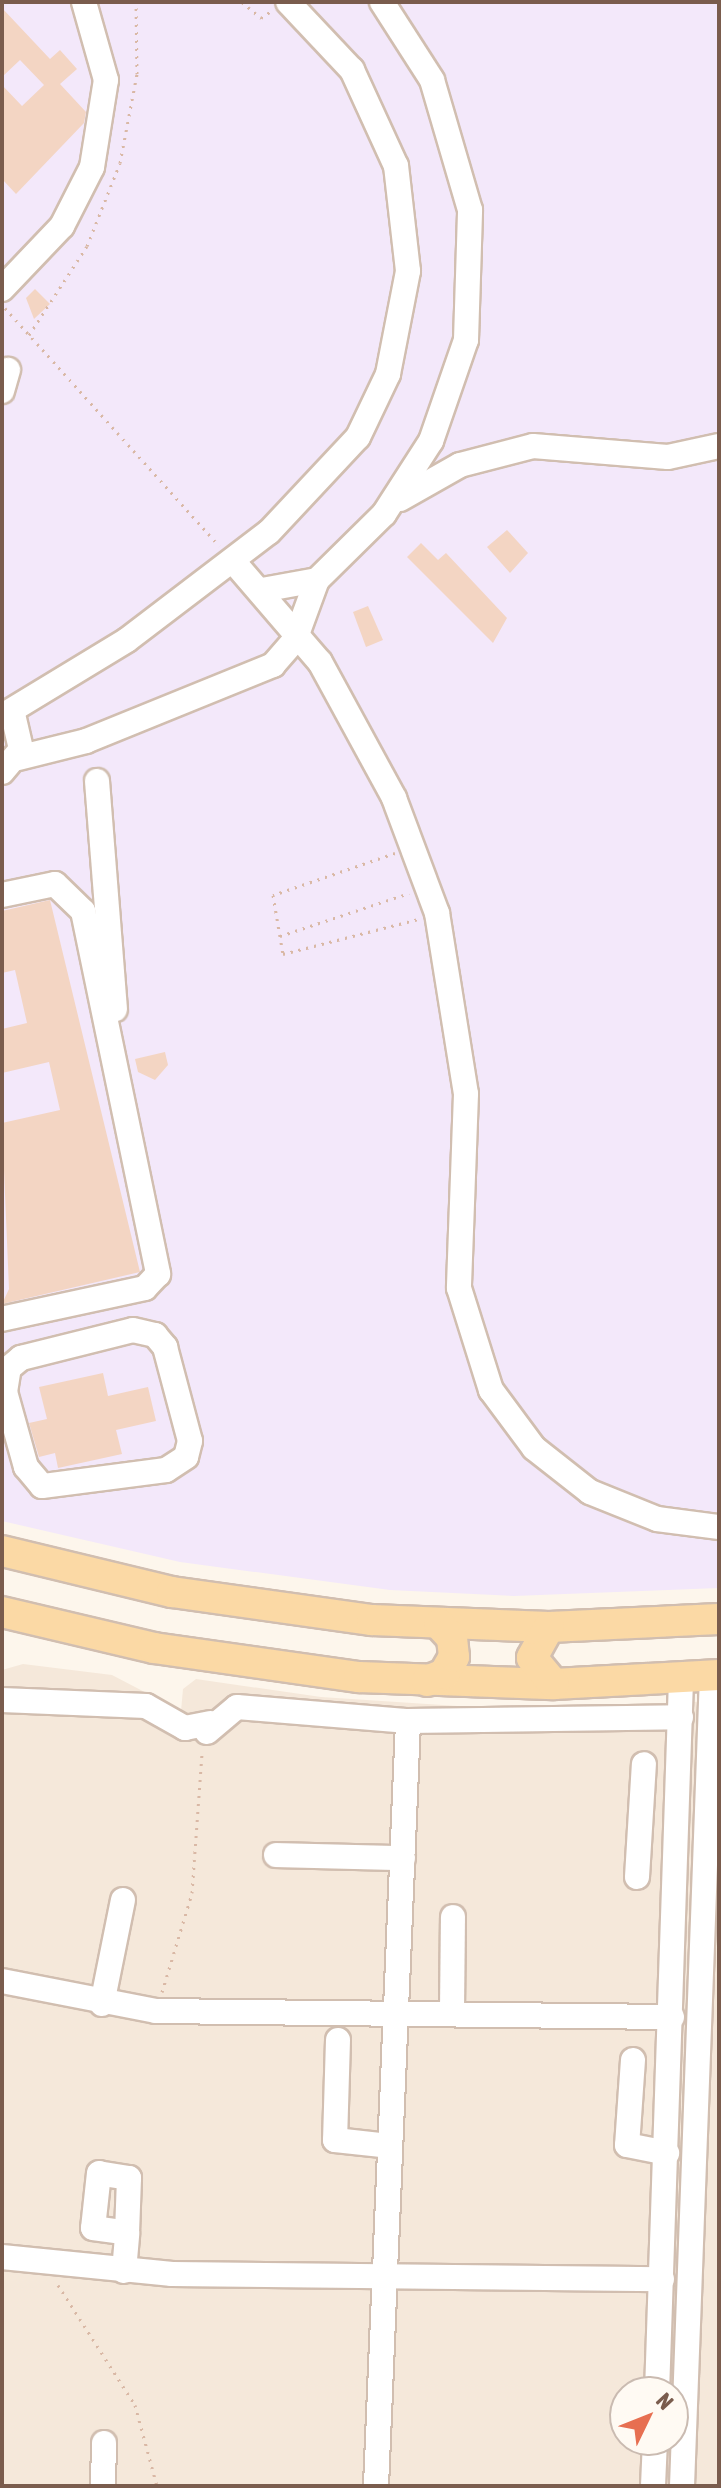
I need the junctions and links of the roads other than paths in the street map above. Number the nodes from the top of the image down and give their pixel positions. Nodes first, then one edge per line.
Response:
1 (84, 2) edge
2 (288, 2) edge
3 (382, 2) edge
4 (2, 289) edge
5 (431, 441) junction
6 (719, 446) edge
7 (460, 465) junction
8 (391, 506) junction
9 (233, 561) junction
10 (317, 580) junction
11 (262, 590) junction
12 (299, 630) junction
13 (7, 714) edge
14 (10, 765) edge
15 (97, 781) dead end
16 (2, 895) edge
17 (110, 1046) junction
18 (2, 1319) edge
19 (4, 1376) edge
20 (719, 1527) edge
21 (2, 1551) edge
22 (8, 1619) edge
23 (719, 1619) edge
24 (439, 1624) junction
25 (549, 1627) junction
26 (715, 1676) edge
27 (681, 1679) junction
28 (427, 1681) junction
29 (554, 1684) junction
30 (2, 1700) edge
31 (681, 1717) junction
32 (408, 1721) junction
33 (644, 1764) dead end
34 (679, 1778) junction
35 (710, 1778) junction
36 (640, 1822) junction
37 (678, 1826) junction
38 (276, 1855) dead end
39 (403, 1858) junction
40 (637, 1877) dead end
41 (123, 1900) dead end
42 (453, 1917) dead end
43 (2, 1981) edge
44 (102, 2004) junction
45 (396, 2008) junction
46 (452, 2010) junction
47 (672, 2017) junction
48 (338, 2040) dead end
49 (633, 2060) dead end
50 (389, 2146) junction
51 (667, 2153) junction
52 (127, 2233) dead end
53 (2, 2257) edge
54 (124, 2271) junction
55 (384, 2271) junction
56 (662, 2279) junction
57 (658, 2376) edge
58 (681, 2376) edge
59 (104, 2443) dead end
60 (654, 2456) edge
61 (680, 2456) edge
62 (103, 2486) edge
63 (376, 2486) edge
64 (653, 2486) edge
65 (682, 2486) edge

1 - 4 street
2 - 9 street
3 - 5 street
5 - 7 street
5 - 8 street
6 - 7 street
7 - 8 street
8 - 10 street
9 - 11 street
9 - 13 street
10 - 11 street
10 - 12 street
11 - 12 street
12 - 14 street
12 - 20 street
13 - 14 street
15 - 17 street
16 - 17 street
17 - 18 street
19 - 19 street
21 - 24 main road
22 - 28 main road
23 - 25 main road
24 - 25 main road
24 - 28 main road
25 - 29 main road
26 - 27 main road
26 - 35 street
27 - 29 main road
27 - 31 street
28 - 29 main road
30 - 32 street
31 - 32 street
31 - 34 street
32 - 39 street
33 - 36 street
34 - 35 street
34 - 37 street
35 - 58 street
36 - 37 street
36 - 40 street
37 - 47 street
38 - 39 street
39 - 45 street
41 - 44 street
42 - 46 street
43 - 44 street
44 - 45 street
45 - 46 street
45 - 50 street
46 - 47 street
47 - 51 street
48 - 50 street
49 - 51 street
50 - 55 street
51 - 56 street
52 - 54 street
53 - 54 street
54 - 55 street
55 - 56 street
55 - 63 street
56 - 57 street
59 - 62 street
60 - 64 street
61 - 65 street

